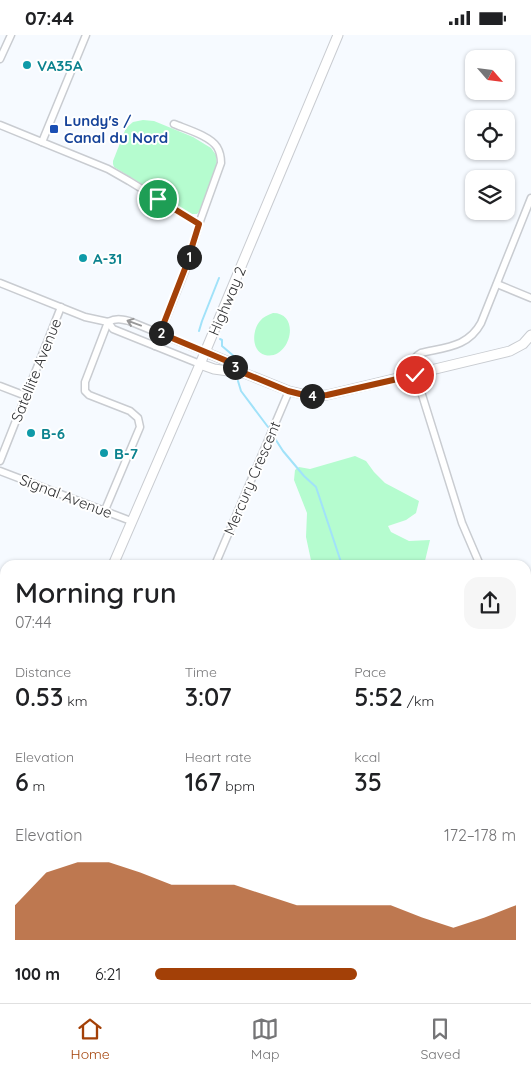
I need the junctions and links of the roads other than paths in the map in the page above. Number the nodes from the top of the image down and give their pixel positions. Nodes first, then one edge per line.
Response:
1 (11, 35) edge
2 (86, 35) edge
3 (338, 35) edge
4 (0, 59) edge
5 (174, 124) dead end
6 (0, 125) edge
7 (42, 142) junction
8 (531, 198) edge
9 (199, 224) junction
10 (0, 283) edge
11 (497, 284) junction
12 (531, 297) edge
13 (61, 307) junction
14 (108, 322) junction
15 (160, 333) junction
16 (531, 335) edge
17 (155, 346) junction
18 (205, 352) junction
19 (200, 364) junction
20 (244, 373) junction
21 (415, 375) junction
22 (0, 386) edge
23 (288, 391) junction
24 (26, 396) junction
25 (0, 461) edge
26 (0, 471) edge
27 (105, 510) junction
28 (131, 521) junction
29 (114, 560) edge
30 (217, 560) edge
31 (478, 560) edge

1 - 4 street
2 - 7 street
3 - 18 main road, Highway 2
5 - 9 street
6 - 7 street
7 - 9 street
8 - 11 street
9 - 15 street
10 - 13 street
11 - 12 street
11 - 21 street
13 - 14 street
13 - 24 street, Satellite Avenue
15 -> 14 street
14 - 17 street
14 - 27 street
15 - 17 street
15 - 18 street
16 - 21 main road
17 - 19 street
18 - 19 main road, Highway 2
18 - 20 main road
19 - 20 main road
19 - 28 main road, Highway 2
20 - 23 main road
21 - 23 main road
21 - 31 street
22 - 24 street
23 - 30 street, Mercury Crescent
24 - 25 street, Satellite Avenue
26 - 27 street, Signal Avenue
27 - 28 street, Signal Avenue
28 - 29 main road, Highway 2

